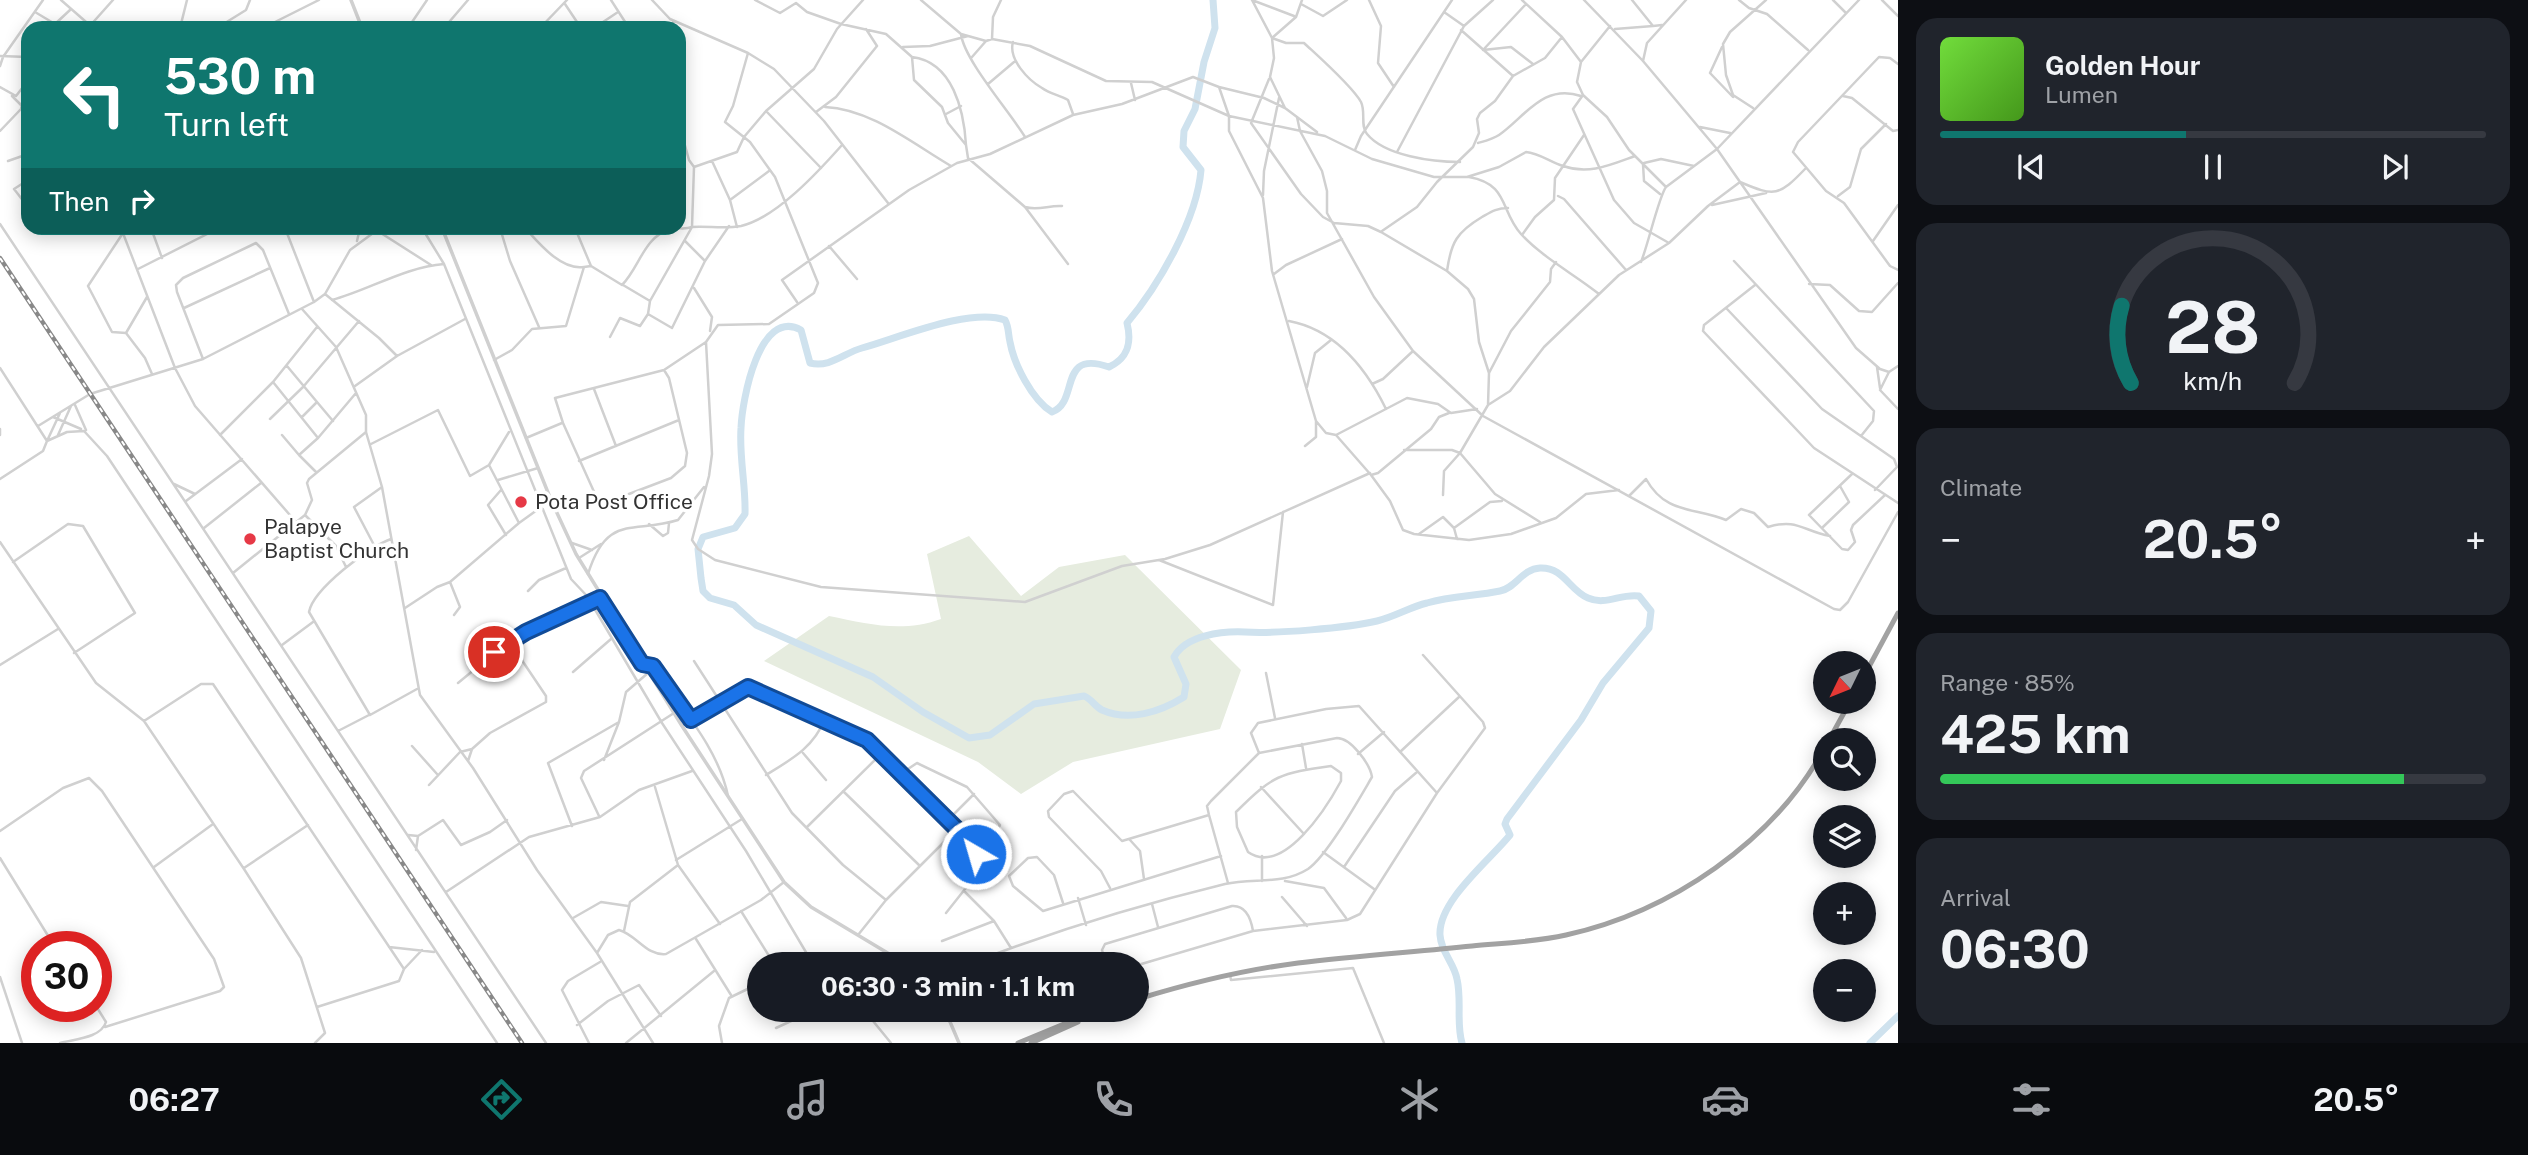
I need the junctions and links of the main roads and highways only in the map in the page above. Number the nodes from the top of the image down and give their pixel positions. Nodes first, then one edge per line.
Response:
1 (1898, 613) edge
2 (1876, 654) edge
3 (1813, 764) edge
4 (1149, 996) edge
5 (1069, 1022) edge
6 (1079, 1022) edge
7 (1018, 1043) edge
8 (1031, 1043) edge

1 - 2 highway
3 - 4 highway
5 - 7 highway
6 - 8 highway

